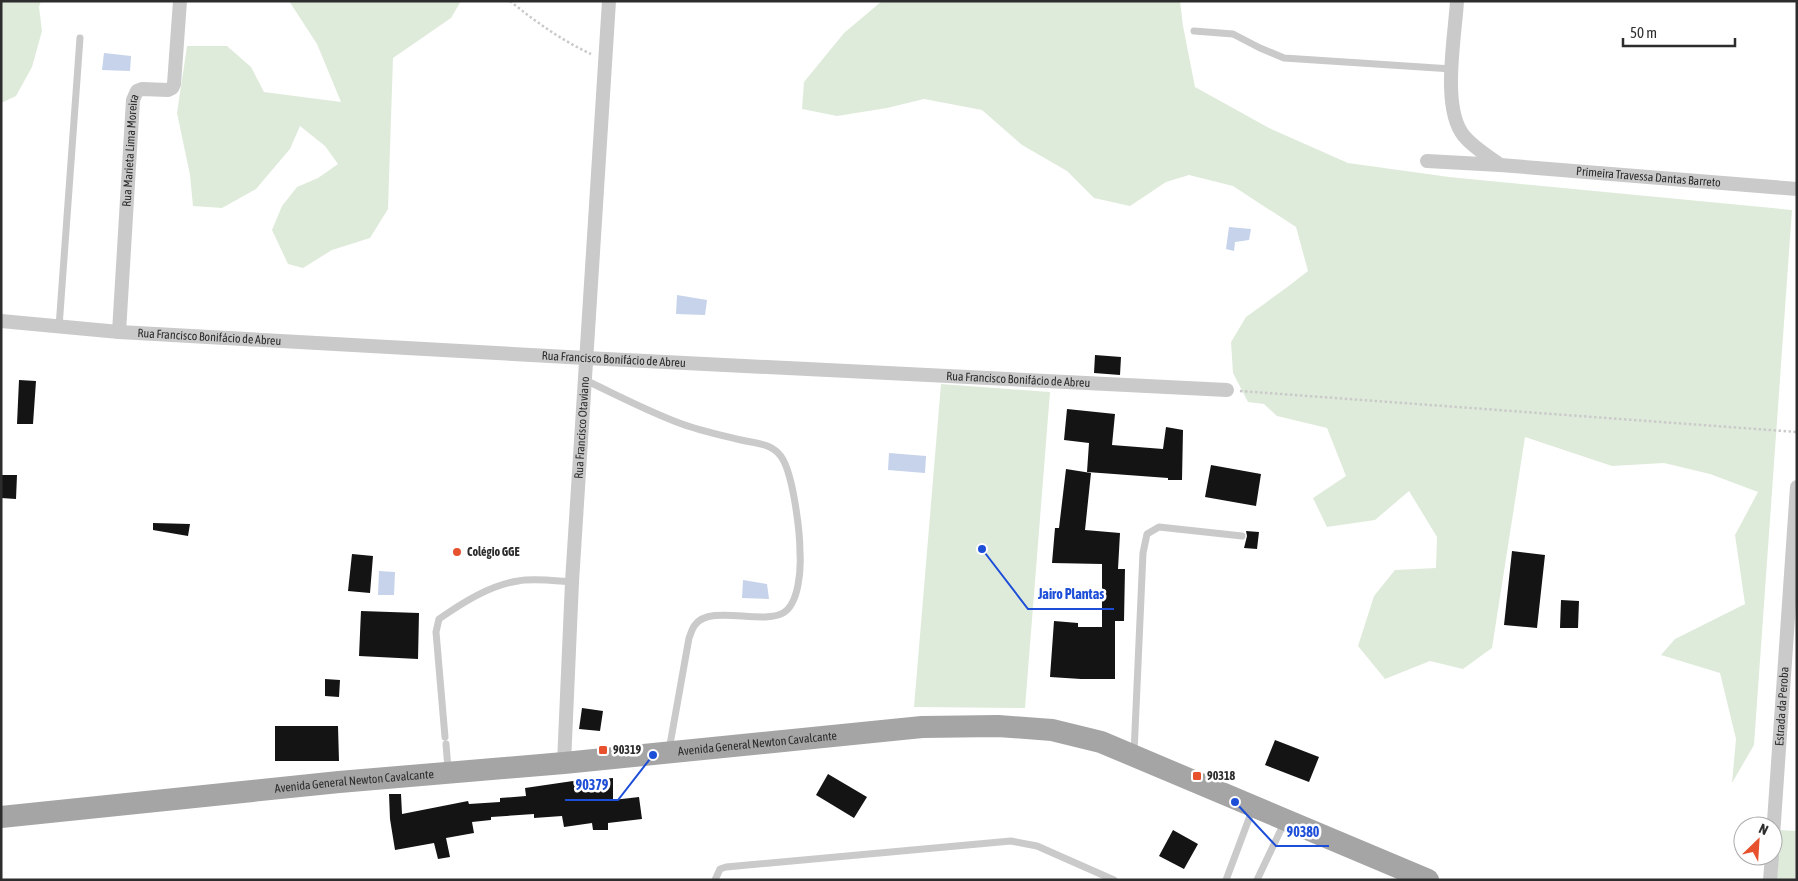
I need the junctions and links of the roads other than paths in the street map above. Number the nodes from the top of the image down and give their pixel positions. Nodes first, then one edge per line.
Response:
1 (180, 1) edge
2 (609, 1) edge
3 (1457, 1) edge
4 (1194, 32) dead end
5 (80, 38) dead end
6 (1452, 69) junction
7 (1426, 161) dead end
8 (1500, 165) junction
9 (1797, 189) edge
10 (1, 321) edge
11 (59, 326) junction
12 (119, 332) junction
13 (586, 358) junction
14 (585, 380) junction
15 (1227, 390) road end
16 (1797, 487) edge
17 (1242, 536) dead end
18 (572, 582) junction
19 (668, 753) junction
20 (1134, 756) junction
21 (564, 763) junction
22 (448, 772) junction
23 (1254, 806) junction
24 (1774, 816) edge
25 (4, 819) edge
26 (1285, 820) junction
27 (1771, 866) edge
28 (714, 880) edge
29 (1114, 880) edge
30 (1226, 880) edge
31 (1257, 880) edge
32 (1428, 880) edge
33 (1770, 880) edge

1 - 12 street, Rua Marieta Lima Moreira
2 - 13 street, Rua Francisco Otaviano
3 - 6 street, Primeira Travessa Dantas Barreto
4 - 6 lane
5 - 11 lane
6 - 8 street, Primeira Travessa Dantas Barreto
7 - 8 street, Primeira Travessa Dantas Barreto
8 - 9 street, Primeira Travessa Dantas Barreto
10 - 11 street, Rua Francisco Bonifácio de Abreu
11 - 12 street, Rua Francisco Bonifácio de Abreu
12 - 13 street, Rua Francisco Bonifácio de Abreu
13 - 14 street, Rua Francisco Otaviano
13 - 15 street, Rua Francisco Bonifácio de Abreu
14 - 18 street, Rua Francisco Otaviano
14 - 19 lane
16 - 24 street, Estrada da Peroba
17 - 20 lane
18 - 21 street, Rua Francisco Otaviano
18 - 22 lane
19 - 20 main road, Avenida General Newton Cavalcante
19 - 21 main road, Avenida General Newton Cavalcante
20 - 23 main road, Avenida General Newton Cavalcante
21 - 22 main road, Avenida General Newton Cavalcante
22 - 25 main road, Avenida General Newton Cavalcante
23 - 26 main road, Avenida General Newton Cavalcante
23 - 30 lane
26 - 31 lane
26 - 32 main road, Avenida General Newton Cavalcante
27 - 33 street
28 - 29 lane

